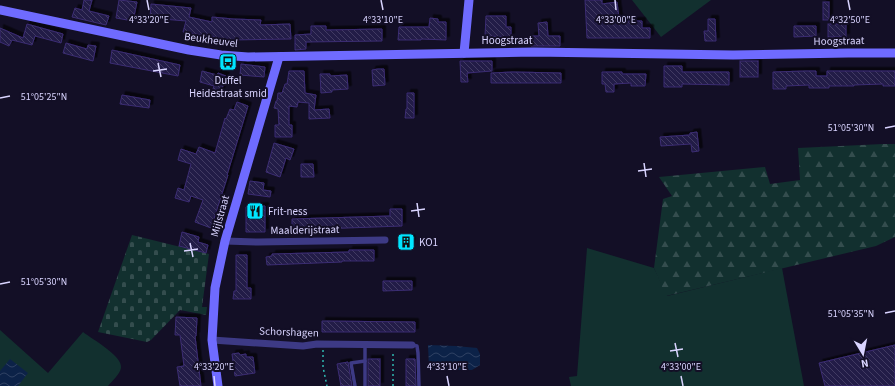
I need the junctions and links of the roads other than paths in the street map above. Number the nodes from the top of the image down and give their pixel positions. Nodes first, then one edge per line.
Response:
1 (469, 0) edge
2 (0, 10) edge
3 (464, 53) junction
4 (895, 53) edge
5 (279, 57) junction
6 (385, 240) dead end
7 (225, 241) junction
8 (212, 340) junction
9 (365, 344) junction
10 (412, 345) joint
11 (365, 361) junction
12 (218, 386) edge
13 (355, 386) edge
14 (365, 386) edge
15 (419, 386) edge

1 - 3 street
2 - 5 street, Beukheuvel
3 - 4 street, Hoogstraat
3 - 5 street, Hoogstraat
5 - 7 street, Mijlstraat
6 - 7 street, Maalderijstraat
7 - 8 street, Mijlstraat
8 - 9 street, Schorshagen
8 - 12 street, Mijlstraat
9 - 10 street, Schorshagen
9 - 11 lane
10 - 15 lane, Schorshagen
11 - 13 lane
11 - 14 lane

